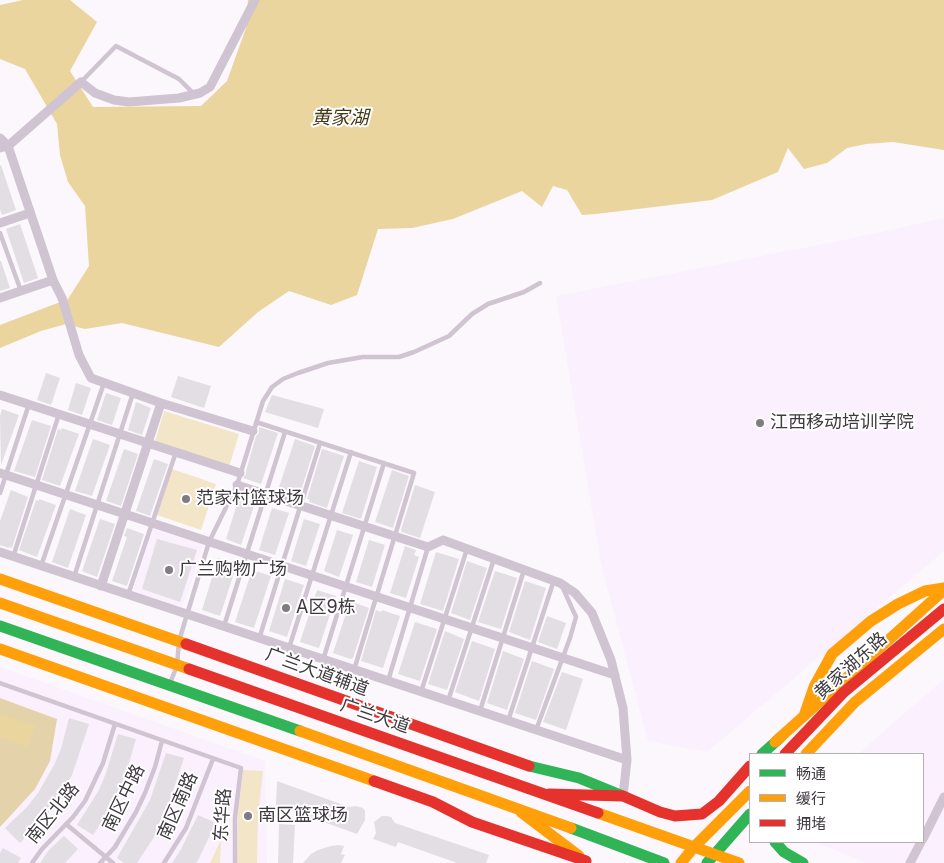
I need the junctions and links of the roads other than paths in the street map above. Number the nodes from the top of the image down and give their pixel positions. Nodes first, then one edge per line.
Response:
1 (255, 0) edge
2 (81, 82) junction
3 (194, 94) junction
4 (0, 138) edge
5 (4, 147) edge
6 (30, 213) junction
7 (0, 223) edge
8 (0, 234) edge
9 (53, 280) junction
10 (540, 283) dead end
11 (20, 291) junction
12 (0, 298) edge
13 (104, 382) junction
14 (133, 393) junction
15 (0, 396) edge
16 (161, 403) junction
17 (29, 404) junction
18 (58, 414) junction
19 (90, 424) junction
20 (255, 427) junction
21 (285, 432) junction
22 (119, 434) junction
23 (148, 443) junction
24 (320, 443) junction
25 (176, 452) junction
26 (351, 452) junction
27 (384, 463) junction
28 (240, 473) junction
29 (3, 474) edge
30 (36, 485) junction
31 (237, 485) junction
32 (0, 492) edge
33 (266, 494) junction
34 (66, 495) junction
35 (96, 505) junction
36 (300, 506) junction
37 (125, 514) junction
38 (331, 516) junction
39 (152, 524) junction
40 (364, 526) junction
41 (394, 536) junction
42 (209, 542) junction
43 (428, 547) junction
44 (467, 549) junction
45 (0, 552) edge
46 (246, 555) junction
47 (14, 557) junction
48 (494, 558) junction
49 (41, 566) junction
50 (282, 566) junction
51 (524, 570) junction
52 (312, 576) junction
53 (74, 577) junction
54 (0, 579) edge
55 (557, 582) junction
56 (101, 586) junction
57 (346, 587) junction
58 (944, 589) edge
59 (128, 595) junction
60 (376, 597) junction
61 (0, 603) edge
62 (410, 608) junction
63 (944, 609) edge
64 (187, 615) junction
65 (444, 620) junction
66 (0, 626) edge
67 (224, 627) junction
68 (472, 628) junction
69 (944, 629) edge
70 (502, 638) junction
71 (259, 639) junction
72 (179, 641) junction
73 (289, 648) junction
74 (532, 648) junction
75 (0, 649) edge
76 (563, 658) junction
77 (323, 660) junction
78 (177, 666) junction
79 (354, 670) junction
80 (615, 675) junction
81 (388, 681) junction
82 (0, 683) edge
83 (169, 686) junction
84 (421, 692) junction
85 (844, 692) junction
86 (448, 701) junction
87 (480, 711) junction
88 (804, 716) junction
89 (508, 721) junction
90 (115, 724) junction
91 (536, 730) junction
92 (162, 741) junction
93 (775, 742) junction
94 (763, 753) edge
95 (786, 753) edge
96 (807, 753) edge
97 (213, 758) junction
98 (627, 760) junction
99 (749, 767) edge
100 (749, 792) edge
101 (544, 794) junction
102 (623, 796) junction
103 (944, 797) edge
104 (515, 808) junction
105 (749, 815) edge
106 (66, 824) junction
107 (924, 836) edge
108 (775, 843) edge
109 (920, 843) edge
110 (694, 847) junction
111 (106, 856) junction
112 (710, 859) edge
113 (586, 862) edge
114 (32, 863) edge
115 (100, 863) edge
116 (113, 863) edge
117 (164, 863) edge
118 (235, 863) edge
119 (664, 863) edge
120 (681, 863) edge
121 (739, 863) edge
122 (803, 863) edge
123 (910, 863) edge

1 - 3 street
2 - 3 street
2 - 3 lane
2 - 5 street
4 - 5 street
5 - 6 street
6 - 7 street
6 - 9 street
8 - 11 lane
9 - 11 street
9 - 13 street
10 - 20 lane
11 - 12 street
13 - 14 street
13 - 19 lane
14 - 16 street
14 - 22 lane
15 - 17 street
16 - 20 street
16 - 23 street
17 - 18 street
17 - 29 lane
18 - 19 street
18 - 30 lane
19 - 22 street
19 - 34 lane
20 - 21 lane
20 - 28 lane
21 - 24 lane
21 - 33 lane
22 - 23 street
22 - 35 lane
23 - 25 street
23 - 37 street
24 - 26 lane
24 - 36 lane
25 - 28 street
25 - 39 lane
26 - 27 lane
26 - 38 lane
27 - 40 lane
27 - 41 lane
28 - 31 lane
29 - 30 street
29 - 32 lane
30 - 34 street
30 - 47 lane
31 - 33 street
31 - 42 lane
33 - 36 street
33 - 46 lane
34 - 35 street
34 - 49 lane
35 - 37 street
35 - 53 lane
36 - 38 street
36 - 50 lane
37 - 39 street
37 - 56 street
38 - 40 street
38 - 52 lane
39 - 42 street
39 - 59 lane
40 - 41 street
40 - 57 lane
41 - 43 street
41 - 60 lane
42 - 46 street
42 - 64 lane
43 - 44 street
43 - 62 lane
44 - 48 street
44 - 65 lane
45 - 47 street
46 - 50 street
46 - 67 lane
47 - 49 street
48 - 51 street
48 - 68 lane
49 - 53 street
50 - 52 street
50 - 71 lane
51 - 55 street
51 - 70 lane
52 - 57 street
52 - 73 lane
53 - 56 street
54 - 72 main road, 广兰大道辅道
55 - 74 lane
55 - 76 lane
55 - 80 street
56 - 59 street
57 - 60 street
57 - 77 lane
58 - 88 main road
58 - 88 main road
59 - 64 street
60 - 62 street
60 - 79 lane
61 - 78 main road, 广兰大道
62 - 65 street
62 - 81 lane
63 - 85 main road, 黄家湖东路
64 - 67 street
64 - 72 lane
65 - 68 street
65 - 84 lane
66 - 83 main road
67 - 71 street
68 - 70 street
68 - 86 lane
69 - 96 main road, 黄家湖东路
70 - 74 street
70 - 87 lane
71 - 73 street
72 - 78 lane
72 - 102 main road, 广兰大道辅道
73 - 77 street
74 - 76 street
74 - 89 lane
75 - 113 main road
76 - 80 street
76 - 91 lane
77 - 79 street
78 - 83 lane
78 - 101 main road, 广兰大道
79 - 81 street
80 - 98 street
81 - 84 street
82 - 90 lane
83 - 104 main road
84 - 86 street
85 - 93 main road
85 - 95 main road, 黄家湖东路
86 - 87 street
87 - 89 street
88 - 93 main road
89 - 91 street
90 - 92 lane
90 - 106 lane, 南区北路
91 - 98 street
92 - 97 lane
92 - 111 lane, 南区中路
93 - 94 main road
97 - 117 lane, 南区南路
97 - 118 lane, 东华路
98 - 102 street
99 - 102 main road, 广兰大道辅道
100 - 110 main road
101 - 102 main road
101 - 110 main road, 广兰大道
103 - 107 street
104 - 113 main road
104 - 119 main road
105 - 112 main road
106 - 111 lane
106 - 114 lane, 南区北路
108 - 122 main road
109 - 123 street
110 - 112 main road, 广兰大道
110 - 120 main road
111 - 115 lane, 南区中路
111 - 116 lane
112 - 121 main road, 广兰大道

